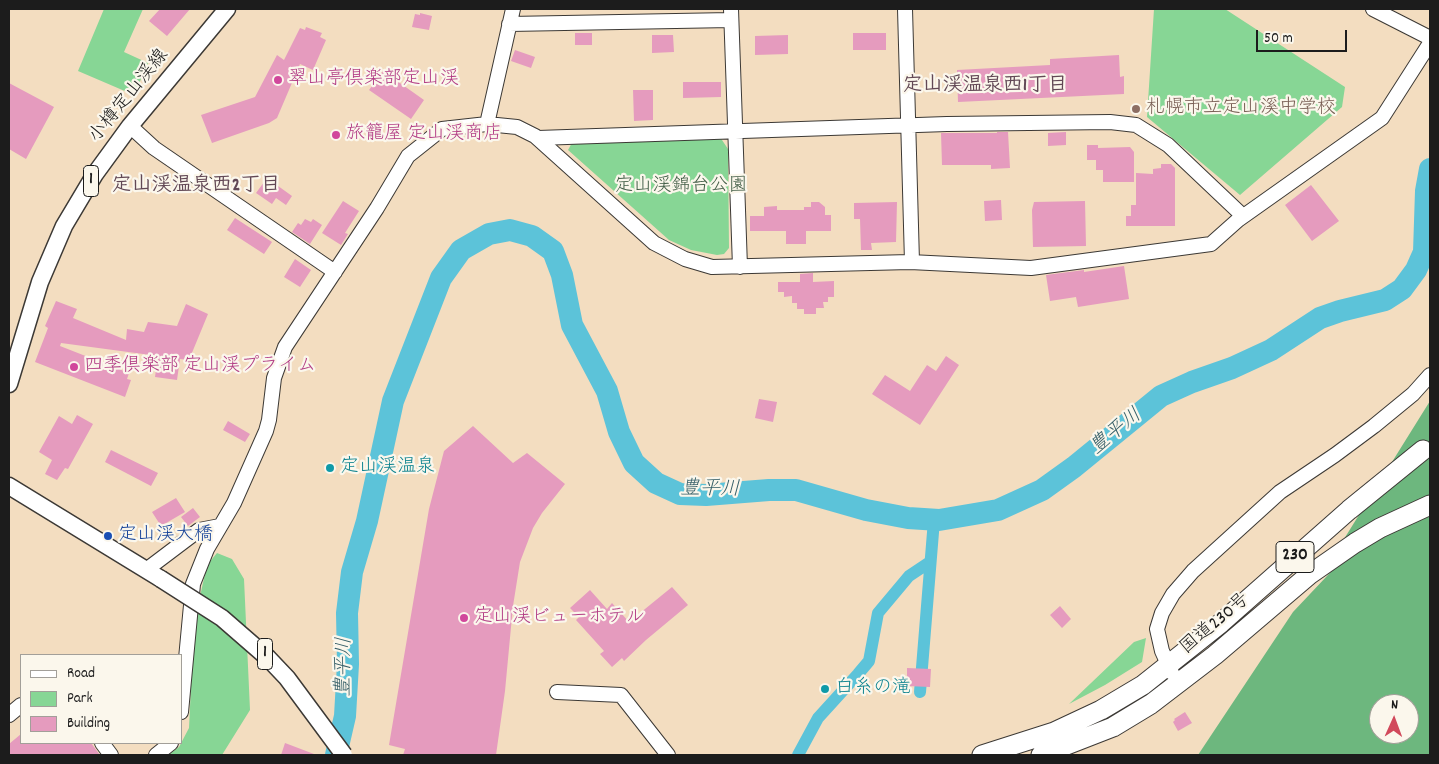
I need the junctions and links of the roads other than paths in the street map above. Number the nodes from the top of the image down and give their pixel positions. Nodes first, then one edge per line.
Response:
1 (227, 9) edge
2 (513, 9) edge
3 (905, 9) edge
4 (1373, 9) edge
5 (731, 14) edge
6 (509, 24) junction
7 (1430, 38) edge
8 (1430, 43) edge
9 (487, 124) junction
10 (908, 125) junction
11 (130, 126) junction
12 (734, 131) junction
13 (538, 138) junction
14 (1243, 216) junction
15 (912, 262) junction
16 (740, 266) junction
17 (335, 272) junction
18 (1430, 375) edge
19 (9, 384) edge
20 (1423, 450) dead end
21 (9, 486) edge
22 (1430, 505) edge
23 (220, 526) junction
24 (146, 570) junction
25 (1167, 665) junction
26 (1178, 683) junction
27 (557, 692) dead end
28 (182, 701) edge
29 (20, 706) edge
30 (9, 715) edge
31 (103, 744) edge
32 (170, 744) edge
33 (112, 755) edge
34 (156, 755) edge
35 (344, 755) edge
36 (668, 755) edge
37 (982, 755) edge
38 (1041, 755) edge

1 - 11 main road, 小樽定山渓線 / 1
2 - 6 street
3 - 10 street
4 - 7 street
5 - 6 street
5 - 12 street
6 - 9 street
8 - 14 street
9 - 13 street
9 - 17 street
10 - 12 street
10 - 14 street
10 - 15 street
11 - 17 street
11 - 19 main road, 小樽定山渓線 / 1
12 - 13 street
12 - 16 street
13 - 16 street
14 - 15 street
15 - 16 street
17 - 23 street
18 - 25 street
20 - 25 highway, 国道230号 / 230
21 - 24 main road, 1
22 - 26 highway, 国道230号 / 230
23 - 24 street
23 - 28 street
24 - 35 main road, 1, bridge
25 - 26 street
25 - 37 highway, 国道230号 / 230
26 - 38 highway, 国道230号 / 230
27 - 36 street
29 - 30 street
31 - 33 street
32 - 34 street

